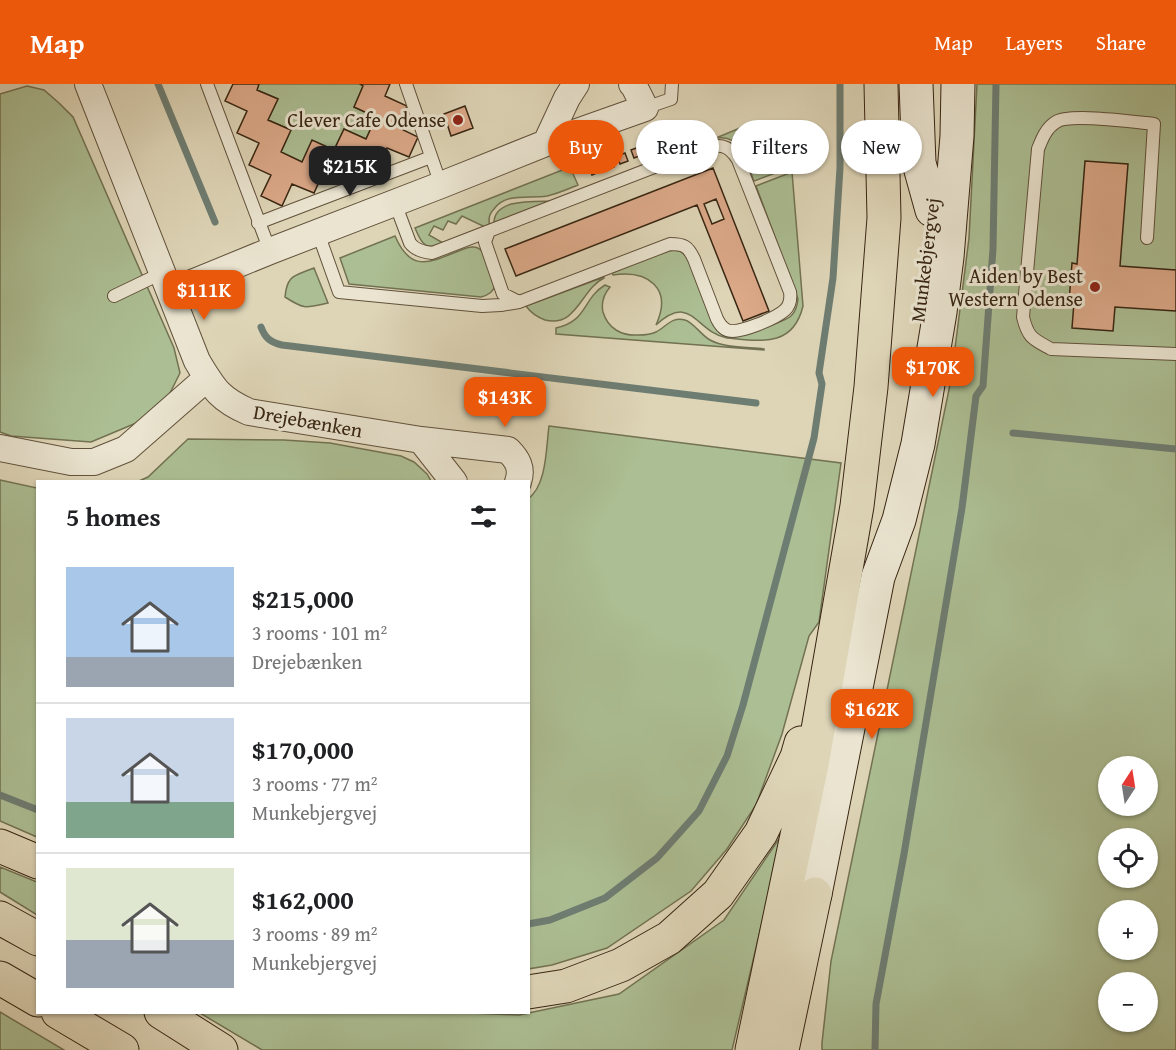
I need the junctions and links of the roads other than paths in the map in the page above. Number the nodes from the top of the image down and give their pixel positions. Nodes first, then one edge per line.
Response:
1 (88, 84) edge
2 (207, 84) edge
3 (406, 84) edge
4 (576, 84) edge
5 (632, 84) edge
6 (672, 84) edge
7 (881, 84) edge
8 (916, 84) edge
9 (939, 84) edge
10 (958, 84) edge
11 (645, 108) junction
12 (546, 143) junction
13 (431, 157) junction
14 (441, 185) junction
15 (395, 203) junction
16 (932, 210) junction
17 (258, 223) junction
18 (489, 231) junction
19 (318, 233) junction
20 (1147, 238) dead end
21 (270, 251) junction
22 (166, 283) junction
23 (114, 296) dead end
24 (519, 302) junction
25 (1176, 354) edge
26 (207, 378) junction
27 (422, 440) junction
28 (0, 448) edge
29 (452, 480) edge
30 (519, 480) edge
31 (878, 577) junction
32 (836, 624) junction
33 (0, 846) edge
34 (36, 861) edge
35 (815, 894) junction
36 (0, 918) edge
37 (36, 938) edge
38 (0, 978) edge
39 (530, 992) edge
40 (36, 999) edge
41 (61, 1014) edge
42 (163, 1014) edge
43 (122, 1050) edge
44 (221, 1050) edge
45 (752, 1050) edge
46 (782, 1050) edge
47 (799, 1050) edge

1 - 22 street, Drejebænken
2 - 17 lane
3 - 13 lane
4 - 12 street
5 - 11 street
6 - 11 lane
7 - 32 highway
8 - 16 street
9 - 16 street, Munkebjergvej
10 - 31 street
11 - 12 street
12 - 14 street
13 - 14 lane
13 - 17 lane
14 - 15 street
15 - 18 lane
15 - 19 street
16 - 31 street, Munkebjergvej
17 - 21 lane
18 - 24 lane
18 - 24 lane
19 - 21 street
19 - 24 lane
20 - 25 lane
21 - 22 street
22 - 23 lane
22 - 26 street, Drejebænken
26 - 27 street, Drejebænken
26 - 28 street
27 - 29 street
27 - 30 street, Drejebænken
31 - 35 street
32 - 39 highway
32 - 45 highway
33 - 34 highway
35 - 46 highway
35 - 47 highway
36 - 37 highway
38 - 40 highway
41 - 43 highway
42 - 44 highway

